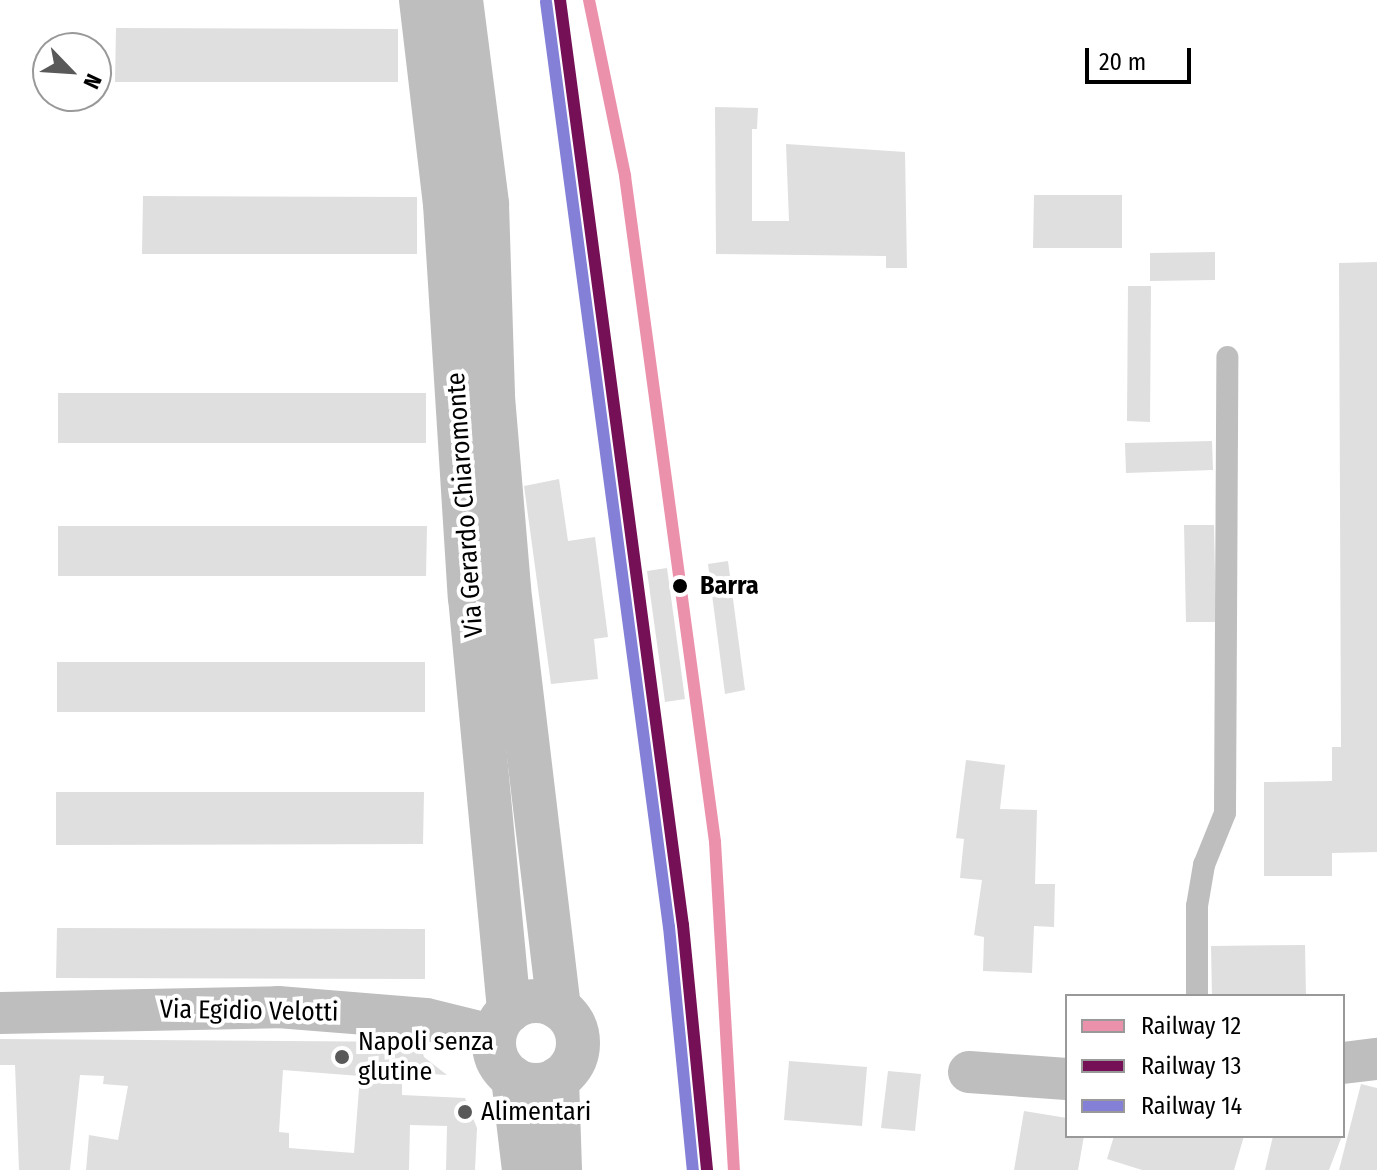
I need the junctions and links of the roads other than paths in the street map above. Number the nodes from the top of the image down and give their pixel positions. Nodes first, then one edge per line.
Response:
1 (421, 0) edge
2 (461, 0) edge
3 (1227, 357) dead end
4 (1197, 994) edge
5 (559, 1008) junction
6 (0, 1013) edge
7 (502, 1024) junction
8 (1377, 1059) edge
9 (1345, 1063) edge
10 (969, 1072) dead end
11 (513, 1078) junction
12 (557, 1079) junction
13 (1065, 1079) edge
14 (524, 1170) edge
15 (560, 1170) edge

1 - 7 street, Via Gerardo Chiaromonte
2 - 5 street, Via Gerardo Chiaromonte
3 - 4 lane
5 - 7 street
5 - 12 street
6 - 7 street, Via Egidio Velotti
7 - 11 street
8 - 9 street
10 - 13 street
11 - 12 street
11 - 14 street
12 - 15 street

